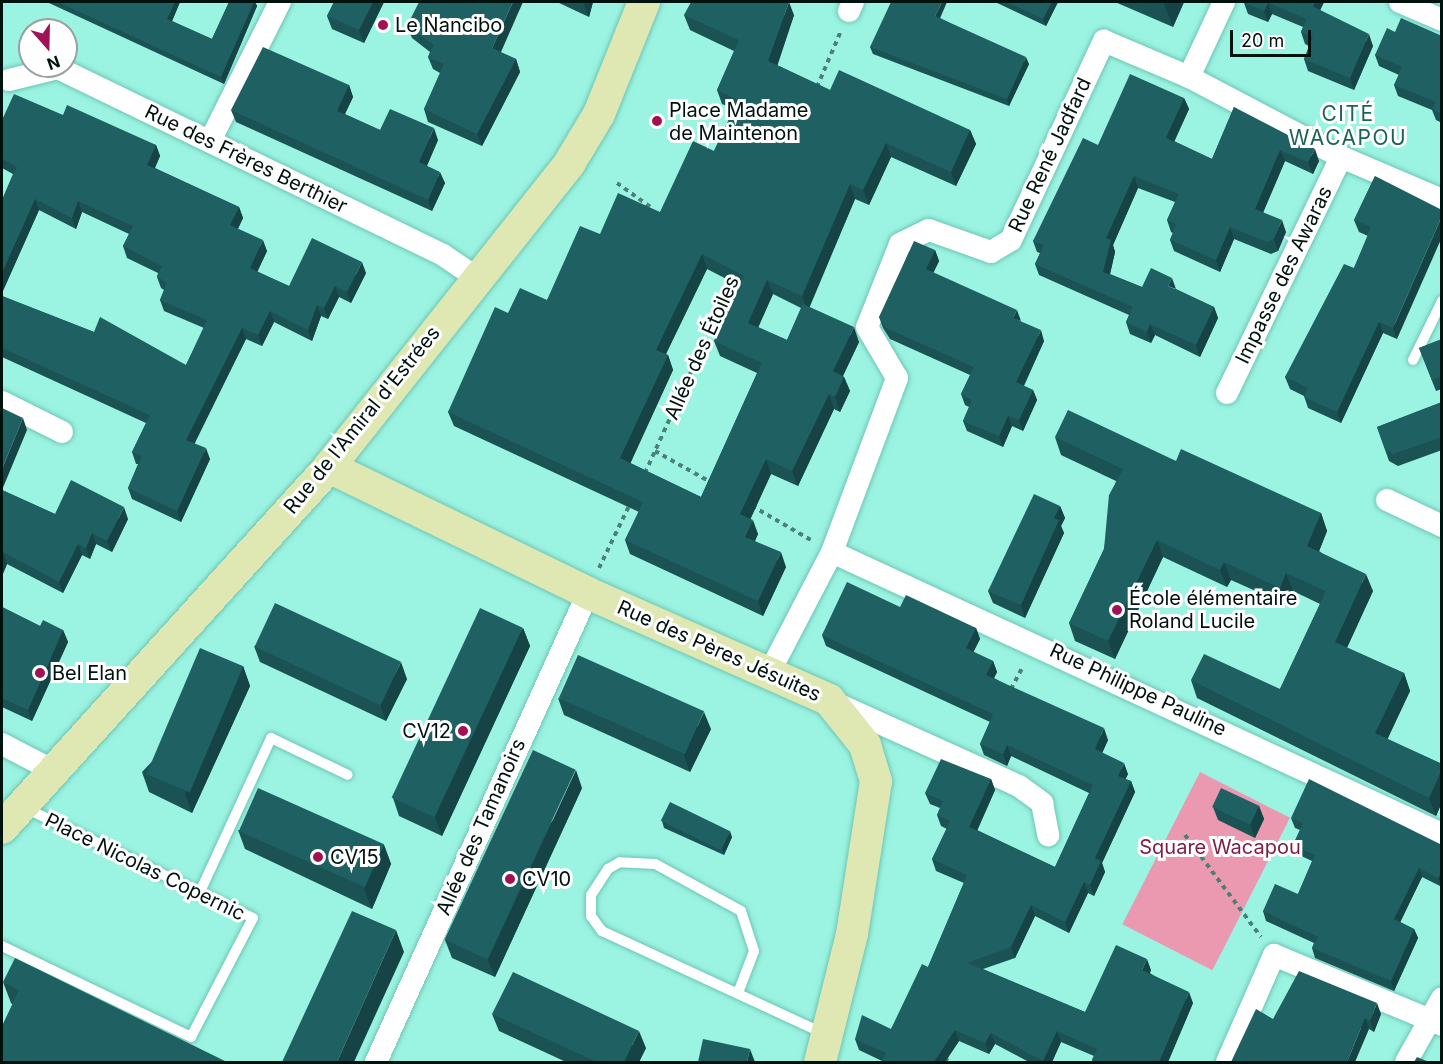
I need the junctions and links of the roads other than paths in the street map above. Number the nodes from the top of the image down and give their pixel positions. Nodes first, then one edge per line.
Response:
1 (280, 2) edge
2 (644, 2) edge
3 (1224, 2) edge
4 (1400, 2) edge
5 (1442, 20) edge
6 (1189, 77) junction
7 (4, 84) edge
8 (210, 141) junction
9 (1341, 157) junction
10 (1442, 200) edge
11 (477, 278) junction
12 (1442, 301) edge
13 (1413, 360) dead end
14 (1227, 393) dead end
15 (2, 402) edge
16 (62, 432) dead end
17 (329, 467) junction
18 (1387, 500) dead end
19 (1442, 526) edge
20 (832, 552) junction
21 (588, 593) junction
22 (768, 675) junction
23 (829, 700) junction
24 (2, 744) edge
25 (50, 769) junction
26 (348, 775) dead end
27 (11, 817) edge
28 (1442, 834) edge
29 (1048, 835) dead end
30 (199, 894) junction
31 (2, 946) edge
32 (738, 993) junction
33 (1442, 998) edge
34 (1434, 1022) edge
35 (823, 1049) edge
36 (376, 1062) edge
37 (1227, 1062) edge
38 (1406, 1062) edge

1 - 8 street
2 - 11 street, Rue de l'Amiral d'Estrées
3 - 6 street
4 - 5 street
6 - 9 street
6 - 20 street, Rue René Jadfard
7 - 8 street, Rue des Frères Berthier
8 - 11 street, Rue des Frères Berthier
9 - 10 street
9 - 14 street, Impasse des Awaras
11 - 17 street, Rue de l'Amiral d'Estrées
12 - 13 lane
15 - 16 street
17 - 21 street, Rue des Pères Jésuites
17 - 25 street, Rue de l'Amiral d'Estrées
18 - 19 street
20 - 22 street, Rue René Jadfard
20 - 28 street, Rue Philippe Pauline
21 - 22 street, Rue des Pères Jésuites
21 - 36 street, Allée des Tamanoirs
22 - 23 street, Rue des Pères Jésuites
23 - 29 street
23 - 35 street, Rue des Pères Jésuites
24 - 25 street
25 - 27 street, Rue de l'Amiral d'Estrées
26 - 30 lane
27 - 30 lane, Place Nicolas Copernic
30 - 31 lane, Place Nicolas Copernic
32 - 32 lane
32 - 35 lane
33 - 34 street
34 - 37 street
34 - 38 street

